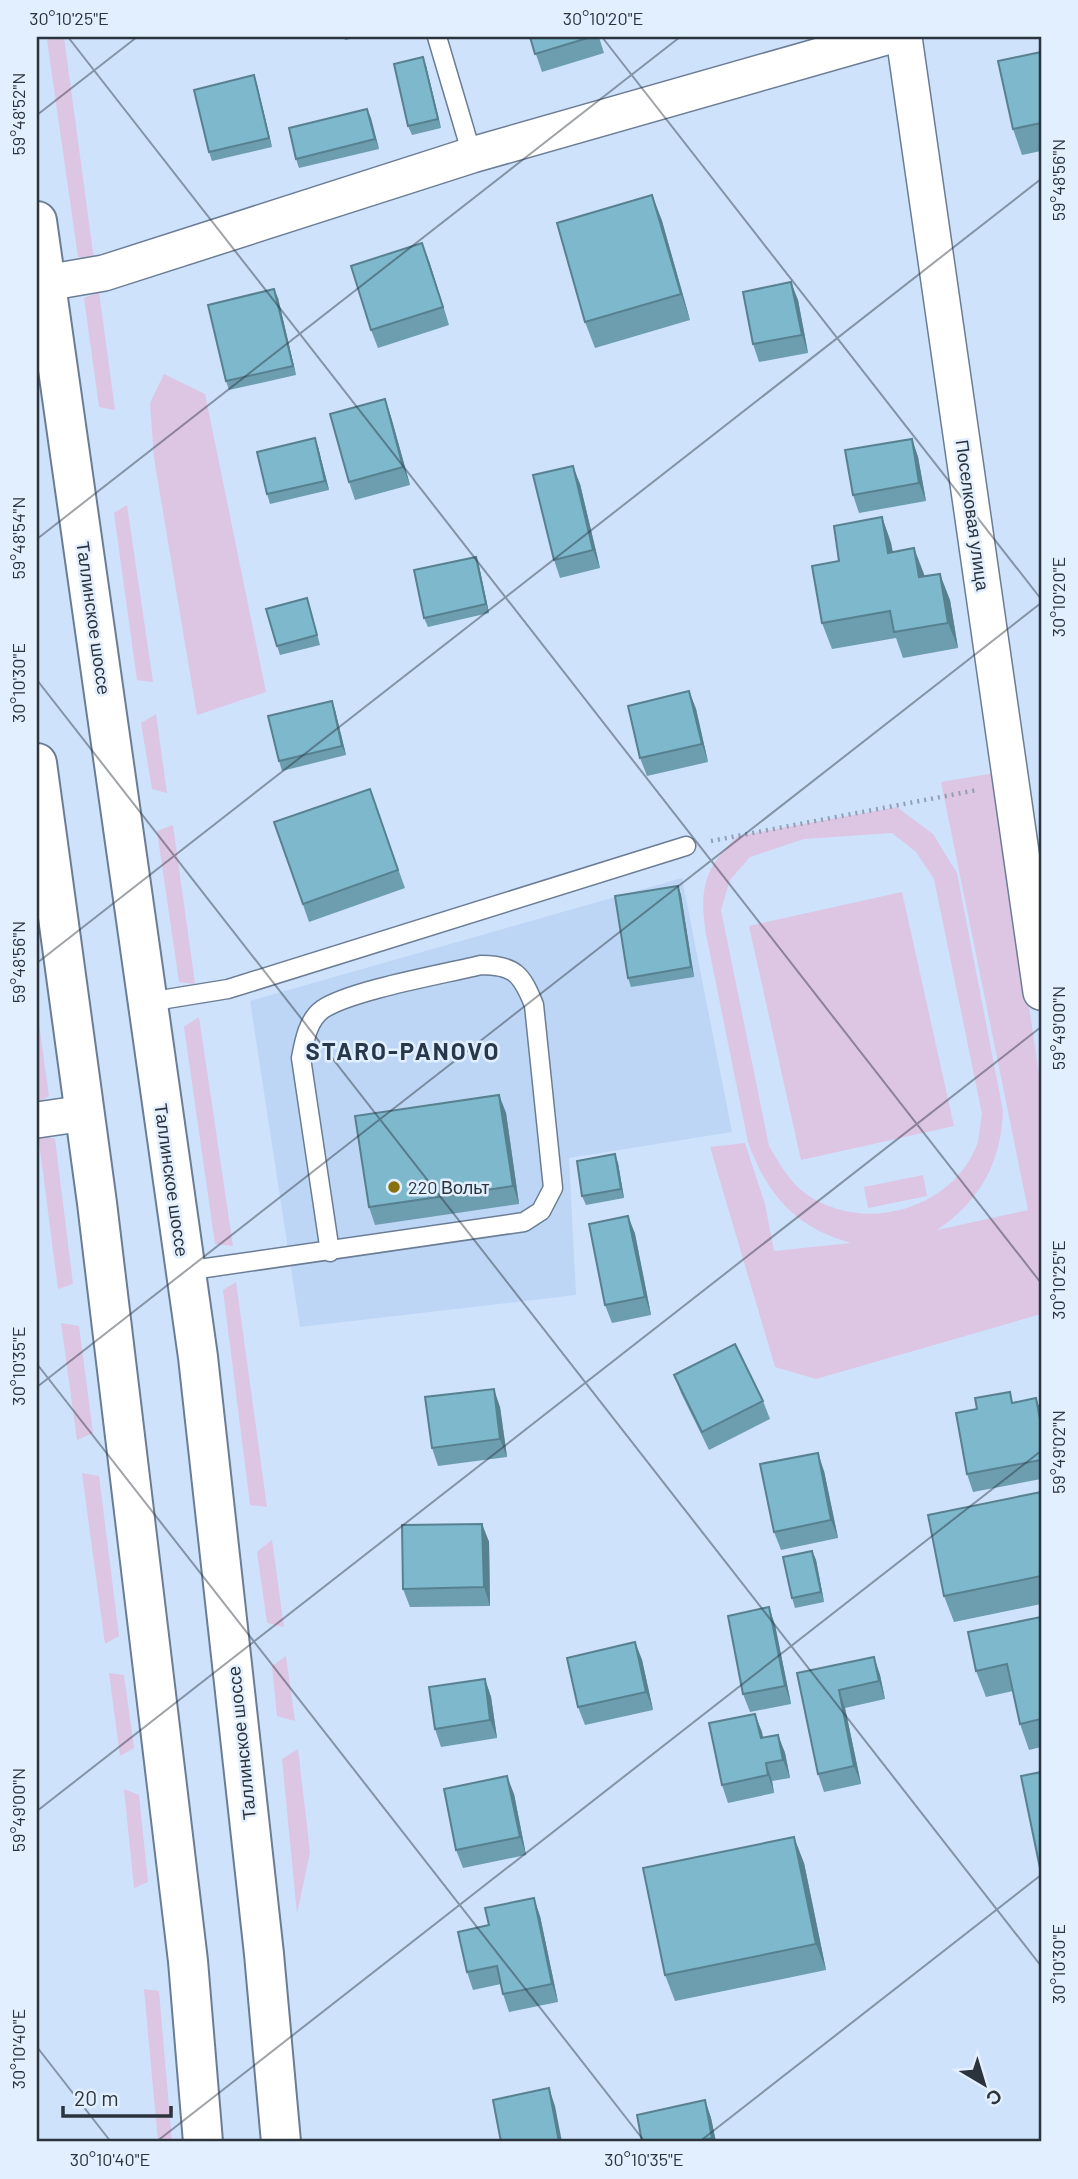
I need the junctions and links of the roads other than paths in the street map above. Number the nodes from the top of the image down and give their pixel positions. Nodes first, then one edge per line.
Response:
1 (437, 37) edge
2 (886, 37) edge
3 (904, 37) edge
4 (472, 155) junction
5 (37, 221) edge
6 (46, 283) junction
7 (37, 763) edge
8 (686, 846) road end
9 (1041, 992) edge
10 (148, 1002) junction
11 (85, 1112) junction
12 (37, 1120) edge
13 (330, 1252) junction
14 (185, 1271) junction
15 (203, 2142) edge
16 (281, 2142) edge

1 - 4 lane
2 - 4 street
3 - 9 street, Поселковая улица
4 - 6 street
5 - 6 main road, Таллинское шоссе
6 - 10 main road, Таллинское шоссе
7 - 11 main road
8 - 10 lane
10 - 14 main road, Таллинское шоссе
11 - 12 street
11 - 15 main road
13 - 13 lane
13 - 14 lane
14 - 16 main road, Таллинское шоссе

